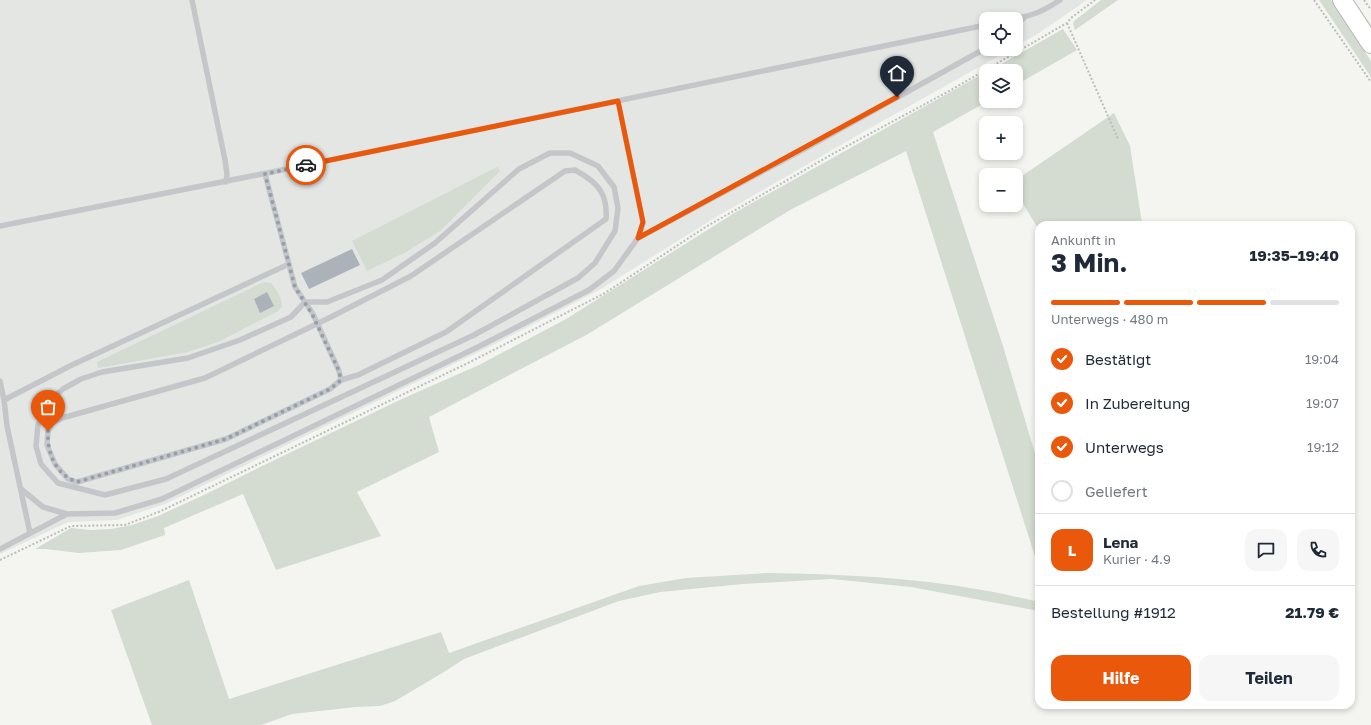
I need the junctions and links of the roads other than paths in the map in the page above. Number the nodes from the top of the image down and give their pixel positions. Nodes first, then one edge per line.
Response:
1 (192, 0) edge
2 (1060, 0) edge
3 (1342, 0) edge
4 (1025, 16) edge
5 (979, 26) edge
6 (1371, 44) edge
7 (979, 52) edge
8 (618, 101) junction
9 (265, 174) junction
10 (226, 182) junction
11 (0, 226) edge
12 (638, 238) junction
13 (289, 264) junction
14 (304, 302) junction
15 (317, 323) junction
16 (341, 380) junction
17 (0, 381) edge
18 (4, 400) junction
19 (21, 489) junction
20 (67, 514) junction
21 (30, 533) junction
22 (0, 548) edge

1 - 10 lane
2 - 4 lane
3 - 6 main road
5 - 8 lane
7 - 12 lane
8 - 9 lane
8 - 12 lane
9 - 10 lane
9 - 13 lane
10 - 11 lane
12 - 20 lane
13 - 14 lane
13 - 18 lane
14 - 14 lane
14 - 15 lane
15 - 16 lane
15 - 16 lane
15 - 16 lane
17 - 18 lane
18 - 19 lane
19 - 20 lane
19 - 21 lane
20 - 21 lane
21 - 22 lane

